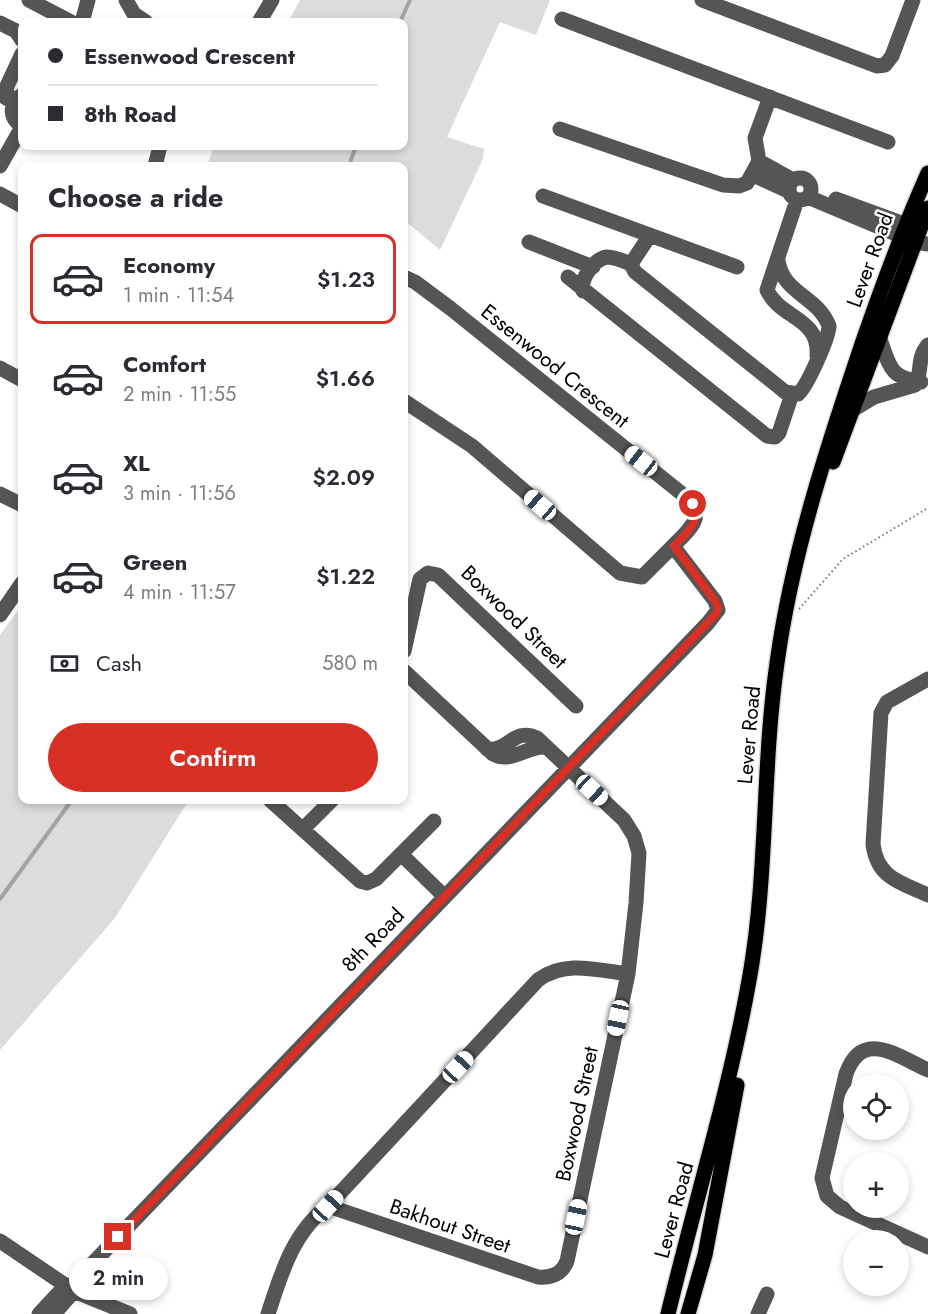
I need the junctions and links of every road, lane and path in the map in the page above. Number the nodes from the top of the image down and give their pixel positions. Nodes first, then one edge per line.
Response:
1 (29, 0) edge
2 (126, 0) edge
3 (272, 0) edge
4 (702, 0) edge
5 (913, 0) edge
6 (77, 16) edge
7 (140, 18) edge
8 (261, 18) edge
9 (562, 19) dead end
10 (0, 23) edge
11 (18, 35) edge
12 (18, 63) edge
13 (770, 97) junction
14 (18, 99) edge
15 (18, 123) edge
16 (561, 129) dead end
17 (18, 134) edge
18 (888, 142) dead end
19 (0, 166) edge
20 (756, 168) junction
21 (928, 173) edge
22 (799, 191) junction
23 (0, 194) edge
24 (543, 195) dead end
25 (18, 204) edge
26 (928, 208) edge
27 (903, 230) junction
28 (650, 235) junction
29 (923, 238) edge
30 (529, 242) dead end
31 (778, 261) junction
32 (631, 264) junction
33 (593, 267) junction
34 (737, 267) dead end
35 (568, 278) dead end
36 (408, 279) edge
37 (583, 291) junction
38 (880, 339) junction
39 (928, 345) edge
40 (817, 357) junction
41 (0, 368) edge
42 (18, 378) edge
43 (923, 382) edge
44 (792, 394) junction
45 (408, 404) edge
46 (854, 409) junction
47 (0, 494) edge
48 (18, 503) edge
49 (928, 508) edge
50 (674, 546) junction
51 (18, 589) edge
52 (0, 615) edge
53 (788, 622) junction
54 (408, 633) edge
55 (408, 674) edge
56 (928, 679) edge
57 (576, 706) dead end
58 (569, 768) junction
59 (274, 804) edge
60 (328, 804) edge
61 (434, 821) dead end
62 (303, 830) junction
63 (402, 855) junction
64 (928, 895) edge
65 (444, 896) junction
66 (628, 974) junction
67 (928, 1070) edge
68 (328, 1206) junction
69 (0, 1241) edge
70 (928, 1247) edge
71 (558, 1274) joint
72 (70, 1288) junction
73 (767, 1294) dead end
74 (39, 1314) edge
75 (54, 1314) edge
76 (130, 1314) edge
77 (268, 1314) edge
78 (668, 1314) edge
79 (688, 1314) edge
80 (758, 1314) edge

1 - 6 street
2 - 7 street
3 - 8 street
4 - 5 street
9 - 13 street
10 - 11 street
12 - 14 street
13 - 18 street
13 - 20 street
14 - 15 street
16 - 20 street
17 - 19 street
20 - 22 street
21 - 27 main road, Lever Road
22 - 27 street
22 - 31 street
23 - 25 street
24 - 28 street
26 - 29 main road, Lever Road
27 - 29 street
27 - 78 main road, Lever Road
28 - 32 street
28 - 34 street
29 - 38 main road, Lever Road
30 - 33 street
31 - 40 street
31 - 40 street
32 - 33 street
32 - 44 street
33 - 37 street
35 - 37 street
36 - 50 street, Essenwood Crescent
37 - 44 street
38 - 43 street
38 - 46 main road, Lever Road
39 - 43 street
40 - 44 street
41 - 42 street
43 - 46 street
45 - 50 street, Essenwood Crescent
46 - 53 main road, Lever Road
47 - 48 street
49 - 53 path
50 - 58 street, 8th Road
51 - 52 street
53 - 79 main road, Lever Road
54 - 57 street, Boxwood Street
55 - 58 street, Boxwood Street
56 - 64 street
58 - 65 street, 8th Road
58 - 66 street, Boxwood Street
59 - 62 street
60 - 62 street
61 - 63 street
62 - 63 street
63 - 65 street
65 - 72 street, 8th Road
66 - 68 street
66 - 71 street, Boxwood Street
67 - 70 street
68 - 71 street, Bakhout Street
68 - 77 street
69 - 72 street
72 - 74 street
72 - 75 street
72 - 76 street
73 - 80 street

